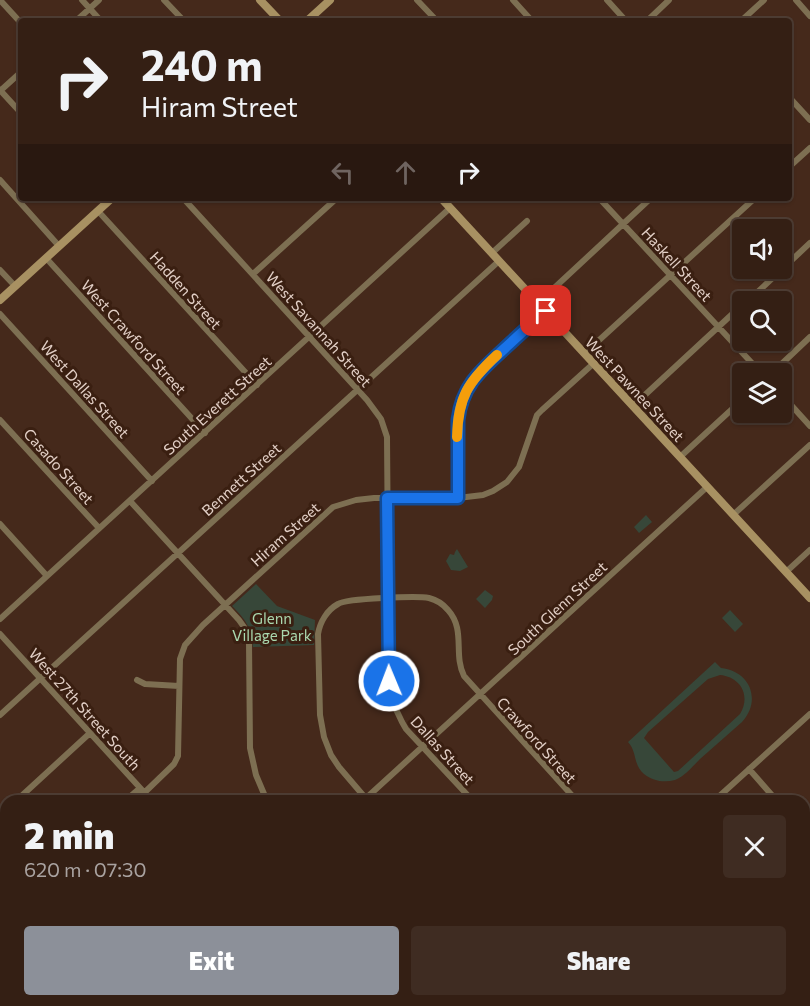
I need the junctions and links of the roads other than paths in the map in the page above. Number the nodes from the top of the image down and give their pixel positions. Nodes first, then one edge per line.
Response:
1 (0, 0) edge
2 (82, 0) edge
3 (99, 0) edge
4 (164, 0) edge
5 (260, 0) edge
6 (330, 0) edge
7 (417, 0) edge
8 (513, 0) edge
9 (607, 0) edge
10 (669, 0) edge
11 (764, 0) edge
12 (795, 0) edge
13 (90, 9) junction
14 (810, 16) edge
15 (80, 18) edge
16 (98, 18) edge
17 (181, 18) edge
18 (277, 18) edge
19 (310, 18) edge
20 (434, 18) edge
21 (529, 18) edge
22 (623, 18) edge
23 (649, 18) edge
24 (744, 18) edge
25 (18, 20) edge
26 (18, 75) edge
27 (0, 91) edge
28 (792, 100) edge
29 (18, 110) edge
30 (810, 120) edge
31 (810, 148) edge
32 (792, 164) edge
33 (0, 180) edge
34 (18, 200) edge
35 (19, 201) edge
36 (186, 201) edge
37 (334, 201) edge
38 (602, 201) edge
39 (648, 201) edge
40 (752, 201) edge
41 (448, 202) edge
42 (103, 203) edge
43 (527, 221) dead end
44 (623, 224) junction
45 (810, 243) edge
46 (59, 246) junction
47 (492, 253) junction
48 (46, 258) junction
49 (499, 261) junction
50 (0, 270) edge
51 (253, 274) junction
52 (671, 275) junction
53 (15, 286) junction
54 (759, 291) edge
55 (0, 300) edge
56 (538, 303) junction
57 (546, 311) junction
58 (0, 314) edge
59 (732, 315) edge
60 (719, 327) junction
61 (309, 337) junction
62 (810, 338) edge
63 (585, 353) junction
64 (594, 363) junction
65 (752, 363) edge
66 (783, 363) edge
67 (257, 385) junction
68 (358, 390) junction
69 (633, 406) junction
70 (792, 406) edge
71 (732, 409) edge
72 (0, 420) edge
73 (810, 426) edge
74 (205, 433) junction
75 (810, 445) edge
76 (680, 457) junction
77 (152, 480) junction
78 (707, 487) junction
79 (387, 498) junction
80 (458, 498) junction
81 (130, 501) junction
82 (733, 515) junction
83 (0, 524) edge
84 (99, 528) junction
85 (810, 550) edge
86 (178, 553) junction
87 (786, 572) junction
88 (47, 576) junction
89 (389, 598) junction
90 (810, 598) edge
91 (224, 605) junction
92 (0, 619) edge
93 (0, 634) edge
94 (40, 678) junction
95 (137, 680) dead end
96 (179, 686) junction
97 (480, 695) junction
98 (810, 714) edge
99 (0, 715) edge
100 (90, 733) junction
101 (423, 747) junction
102 (748, 769) junction
103 (142, 790) junction
104 (23, 795) edge
105 (134, 795) edge
106 (147, 795) edge
107 (264, 795) edge
108 (362, 795) edge
109 (371, 795) edge
110 (467, 795) edge
111 (572, 795) edge
112 (720, 795) edge
113 (772, 795) edge

1 - 25 street
2 - 13 street
3 - 13 street
4 - 17 street
5 - 18 main road
6 - 19 main road
7 - 20 street
8 - 21 street
9 - 22 street
10 - 23 street
11 - 24 street
12 - 14 street
13 - 15 street
13 - 16 street
26 - 27 street
27 - 29 street
28 - 30 street
31 - 32 street
33 - 34 street
35 - 46 street
36 - 51 street, West Savannah Street
37 - 51 street
38 - 44 street, Haskell Street
39 - 44 street
40 - 52 street
41 - 47 main road, West Pawnee Street
41 - 61 street, South Everett Street
42 - 46 main road
42 - 67 street, Hadden Street
43 - 47 street
44 - 52 street, Haskell Street
44 - 56 street
45 - 54 street
46 - 48 main road
47 - 49 main road, West Pawnee Street
48 - 53 main road
48 - 74 street, West Crawford Street
49 - 56 main road, West Pawnee Street
49 - 68 street, Bennett Street
50 - 53 street
51 - 61 street, West Savannah Street
52 - 60 street, Haskell Street
52 - 63 street
53 - 55 main road
56 - 57 main road, West Pawnee Street
57 - 63 main road, West Pawnee Street
57 - 80 street
58 - 77 street, West Dallas Street
59 - 60 street
60 - 65 street, Haskell Street
60 - 69 street
61 - 67 street, South Everett Street
61 - 68 street, West Savannah Street
62 - 66 street
63 - 64 main road, West Pawnee Street
64 - 69 main road, West Pawnee Street
64 - 80 street, Hiram Street
67 - 74 street, South Everett Street
68 - 79 street, West Savannah Street
68 - 86 street, Bennett Street
69 - 76 main road, West Pawnee Street
70 - 73 street
71 - 76 street
72 - 84 street, Casado Street
74 - 77 street, South Everett Street
75 - 82 street
76 - 78 main road, West Pawnee Street
77 - 81 street, South Everett Street
78 - 82 main road, West Pawnee Street
78 - 97 street, South Glenn Street
79 - 80 street, Hiram Street
79 - 89 street, Dallas Street
79 - 91 street, Hiram Street
81 - 84 street, South Everett Street
81 - 86 street
82 - 87 main road, West Pawnee Street
83 - 88 street
84 - 88 street, South Everett Street
85 - 87 street
86 - 91 street
86 - 94 street, Bennett Street
87 - 90 main road, West Pawnee Street
88 - 92 street, South Everett Street
89 - 97 street
89 - 101 street, Dallas Street
89 - 108 street
91 - 96 street, Hiram Street
91 - 107 street
93 - 94 street, West 27th Street South
94 - 99 street, Bennett Street
94 - 100 street, West 27th Street South
95 - 96 street
96 - 103 street, Hiram Street
97 - 101 street, South Glenn Street
97 - 111 street, Crawford Street
98 - 102 street
100 - 103 street, West 27th Street South
100 - 104 street
101 - 109 street, South Glenn Street
101 - 110 street, Dallas Street
102 - 112 street
102 - 113 street
103 - 105 street, Hiram Street
103 - 106 street, West 27th Street South

